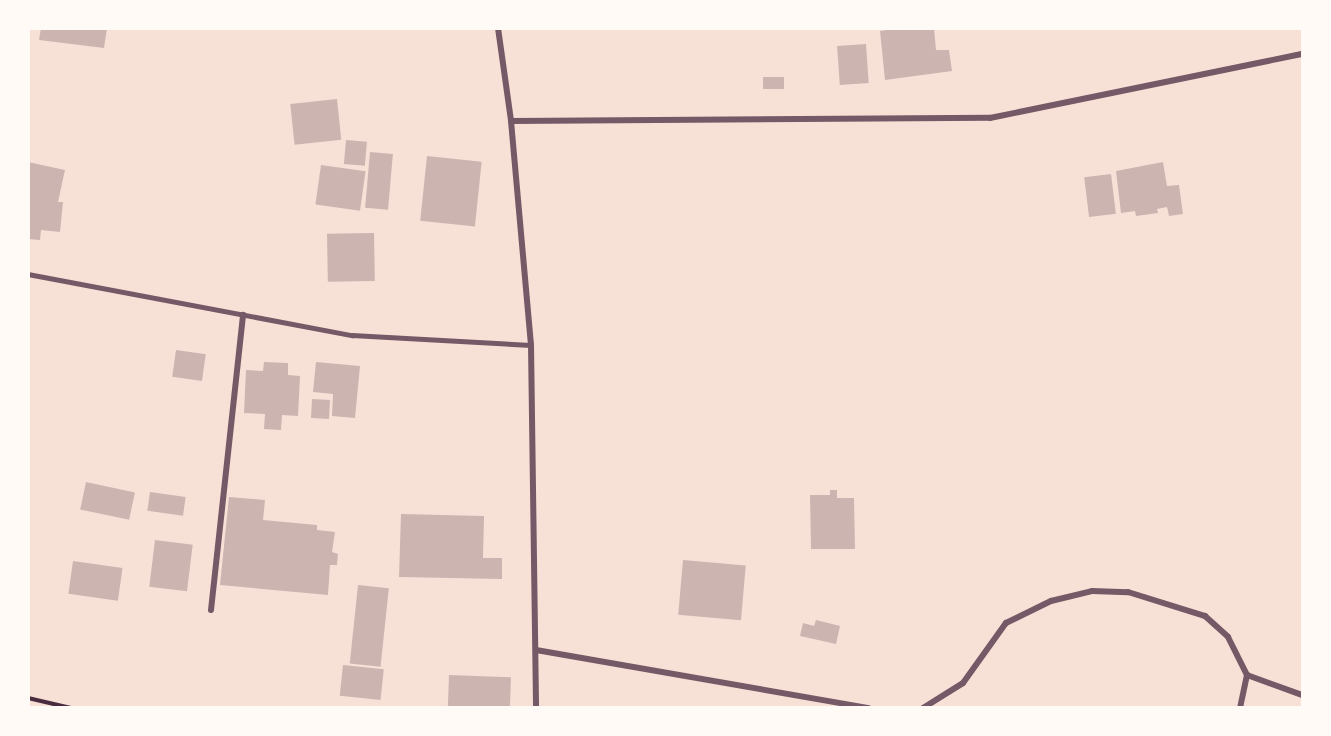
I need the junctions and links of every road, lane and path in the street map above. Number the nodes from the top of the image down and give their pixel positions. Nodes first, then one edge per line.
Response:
1 (498, 28) edge
2 (1302, 54) edge
3 (511, 121) junction
4 (28, 274) edge
5 (243, 315) junction
6 (531, 345) junction
7 (211, 610) dead end
8 (536, 650) junction
9 (1247, 675) junction
10 (1302, 694) edge
11 (28, 698) edge
12 (71, 708) edge
13 (536, 708) edge
14 (869, 708) edge
15 (923, 708) edge
16 (1240, 708) edge

1 - 3 street
2 - 3 street
3 - 6 street
4 - 5 lane
5 - 6 lane
5 - 7 street
6 - 8 street
8 - 13 street
8 - 14 street
9 - 10 street
9 - 15 street
9 - 16 street
11 - 12 path

